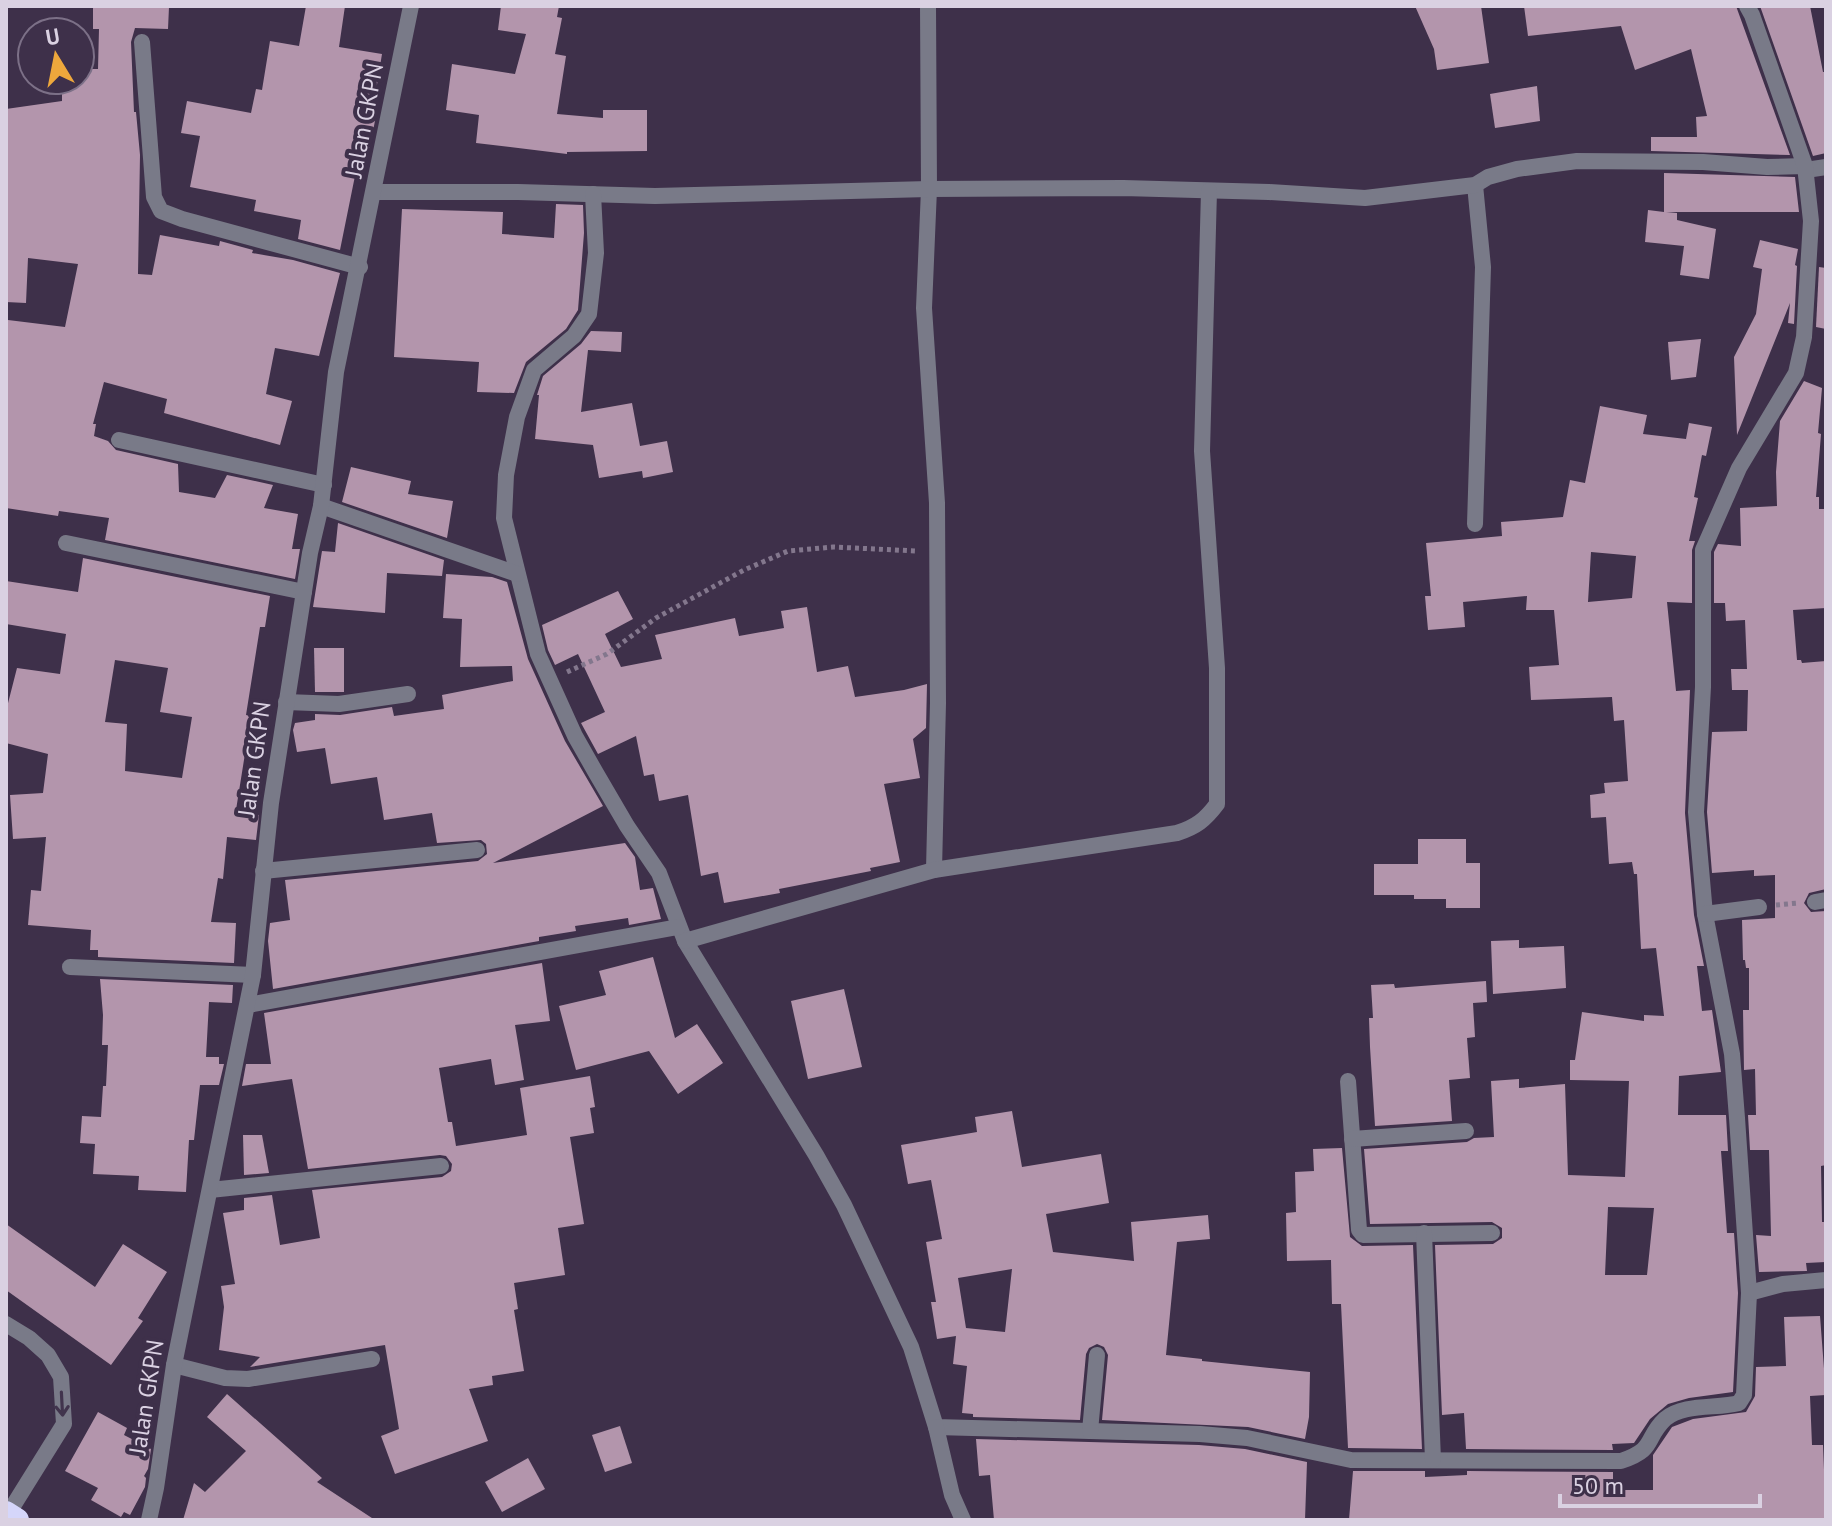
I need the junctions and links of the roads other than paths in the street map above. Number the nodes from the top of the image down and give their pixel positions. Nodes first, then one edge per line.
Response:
1 (411, 6) edge
2 (928, 6) edge
3 (1747, 6) edge
4 (142, 42) dead end
5 (1826, 167) edge
6 (1805, 168) junction
7 (1475, 185) junction
8 (929, 189) junction
9 (1209, 191) junction
10 (374, 192) junction
11 (593, 194) junction
12 (360, 267) junction
13 (119, 440) dead end
14 (324, 485) junction
15 (321, 506) junction
16 (1475, 524) dead end
17 (66, 543) dead end
18 (517, 574) junction
19 (304, 592) junction
20 (408, 694) dead end
21 (286, 702) junction
22 (477, 850) dead end
23 (934, 870) junction
24 (263, 871) junction
25 (1759, 907) road end
26 (1705, 914) junction
27 (681, 934) junction
28 (70, 967) dead end
29 (253, 975) junction
30 (248, 1005) junction
31 (1348, 1081) dead end
32 (1466, 1131) dead end
33 (1352, 1139) junction
34 (441, 1166) dead end
35 (210, 1190) junction
36 (1424, 1233) junction
37 (1492, 1233) dead end
38 (1826, 1280) edge
39 (1749, 1293) junction
40 (6, 1324) edge
41 (1097, 1355) dead end
42 (372, 1359) dead end
43 (174, 1365) junction
44 (936, 1427) junction
45 (1090, 1431) junction
46 (1433, 1460) junction
47 (10, 1516) edge
48 (149, 1520) edge
49 (963, 1520) edge

1 - 10 street, Jalan GKPN
2 - 8 street
3 - 6 street
4 - 12 street
5 - 6 street
6 - 7 street
6 - 26 street
7 - 9 street
7 - 16 street
8 - 9 street
8 - 11 street
8 - 23 street
9 - 23 street
10 - 11 street
10 - 12 street, Jalan GKPN
11 - 18 street
12 - 14 street, Jalan GKPN
13 - 14 street
14 - 15 street, Jalan GKPN
15 - 18 street
15 - 19 street, Jalan GKPN
17 - 19 street
18 - 27 street
19 - 21 street, Jalan GKPN
20 - 21 street
21 - 24 street, Jalan GKPN
22 - 24 street
23 - 27 street
24 - 29 street, Jalan GKPN
25 - 26 street
26 - 39 street
27 - 30 street
27 - 44 street
28 - 29 street
29 - 30 street, Jalan GKPN
30 - 35 street, Jalan GKPN
31 - 33 street
32 - 33 street
33 - 36 street
34 - 35 street
35 - 43 street, Jalan GKPN
36 - 37 street
36 - 46 street
38 - 39 street
39 - 46 street
40 -> 47 street
41 - 45 street
42 - 43 street
43 - 48 street, Jalan GKPN
44 - 45 street
44 - 49 street
45 - 46 street

